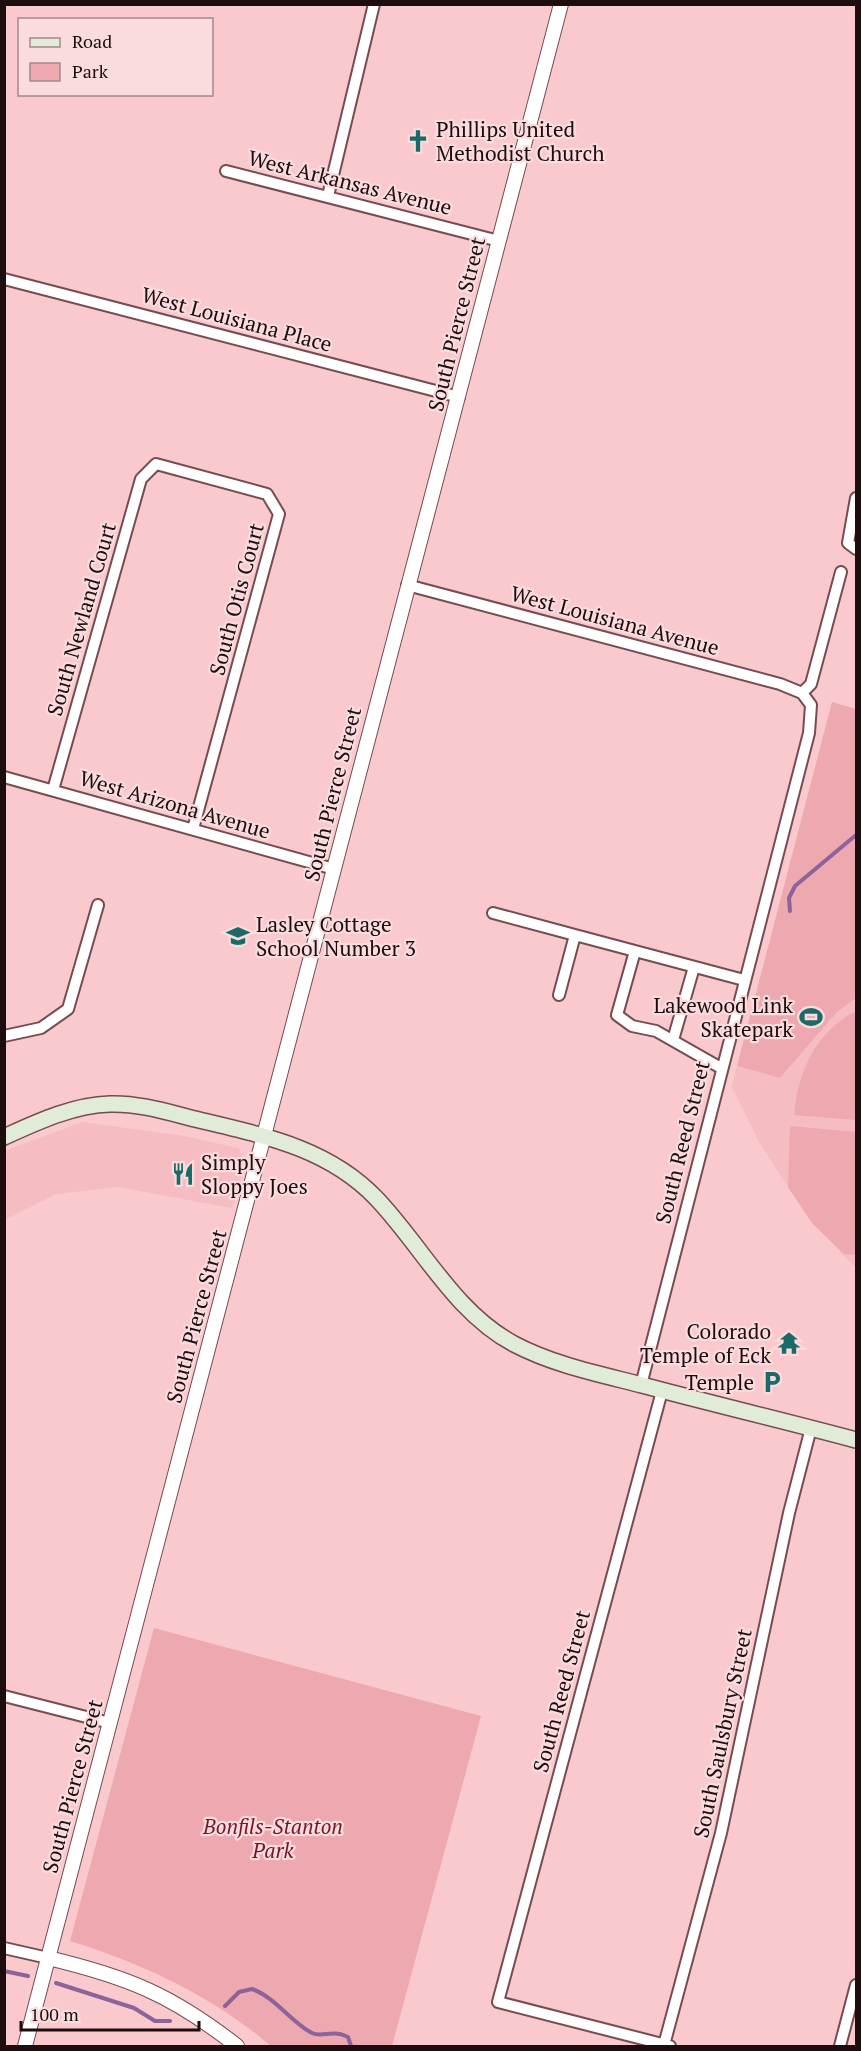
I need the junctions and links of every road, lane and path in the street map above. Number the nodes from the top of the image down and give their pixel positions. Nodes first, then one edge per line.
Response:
1 (374, 4) edge
2 (561, 4) edge
3 (226, 171) dead end
4 (328, 196) junction
5 (499, 241) junction
6 (4, 279) edge
7 (459, 397) junction
8 (156, 464) joint
9 (856, 498) edge
10 (852, 546) edge
11 (841, 572) dead end
12 (407, 585) junction
13 (806, 697) junction
14 (4, 777) edge
15 (53, 790) junction
16 (193, 829) junction
17 (334, 869) junction
18 (98, 905) dead end
19 (493, 913) dead end
20 (575, 935) junction
21 (635, 951) junction
22 (694, 967) junction
23 (744, 980) junction
24 (559, 995) dead end
25 (4, 1036) edge
26 (673, 1040) junction
27 (721, 1068) junction
28 (265, 1136) junction
29 (4, 1137) edge
30 (641, 1385) junction
31 (662, 1391) junction
32 (811, 1428) junction
33 (856, 1440) edge
34 (4, 1696) edge
35 (110, 1723) junction
36 (4, 1948) edge
37 (48, 1958) junction
38 (856, 1984) edge
39 (25, 2046) edge
40 (237, 2046) edge
41 (667, 2046) edge
42 (840, 2046) edge

1 - 4 street
2 - 5 street, South Pierce Street
3 - 4 street, West Arkansas Avenue
4 - 5 street, West Arkansas Avenue
5 - 7 street, South Pierce Street
6 - 7 street, West Louisiana Place
7 - 12 street, South Pierce Street
8 - 15 street, South Newland Court
8 - 16 street, South Otis Court
9 - 10 street
11 - 13 street, South Reed Street
12 - 13 street, West Louisiana Avenue
12 - 17 street, South Pierce Street
13 - 23 street, South Reed Street
14 - 15 street, West Arizona Avenue
15 - 16 street, West Arizona Avenue
16 - 17 street, West Arizona Avenue
17 - 28 street, South Pierce Street
18 - 25 street
19 - 20 street
20 - 21 street
20 - 24 street
21 - 22 street
21 - 26 street
22 - 23 street
22 - 26 street
23 - 27 street, South Reed Street
26 - 27 street
27 - 30 street, South Reed Street
28 - 29 main road
28 - 30 main road
28 - 35 street, South Pierce Street
30 - 31 main road
31 - 32 main road
31 - 41 street, South Reed Street
32 - 33 main road
32 - 41 street, South Saulsbury Street
34 - 35 street
35 - 37 street, South Pierce Street
36 - 37 street
37 - 39 street, South Pierce Street
37 - 40 street
38 - 42 street

